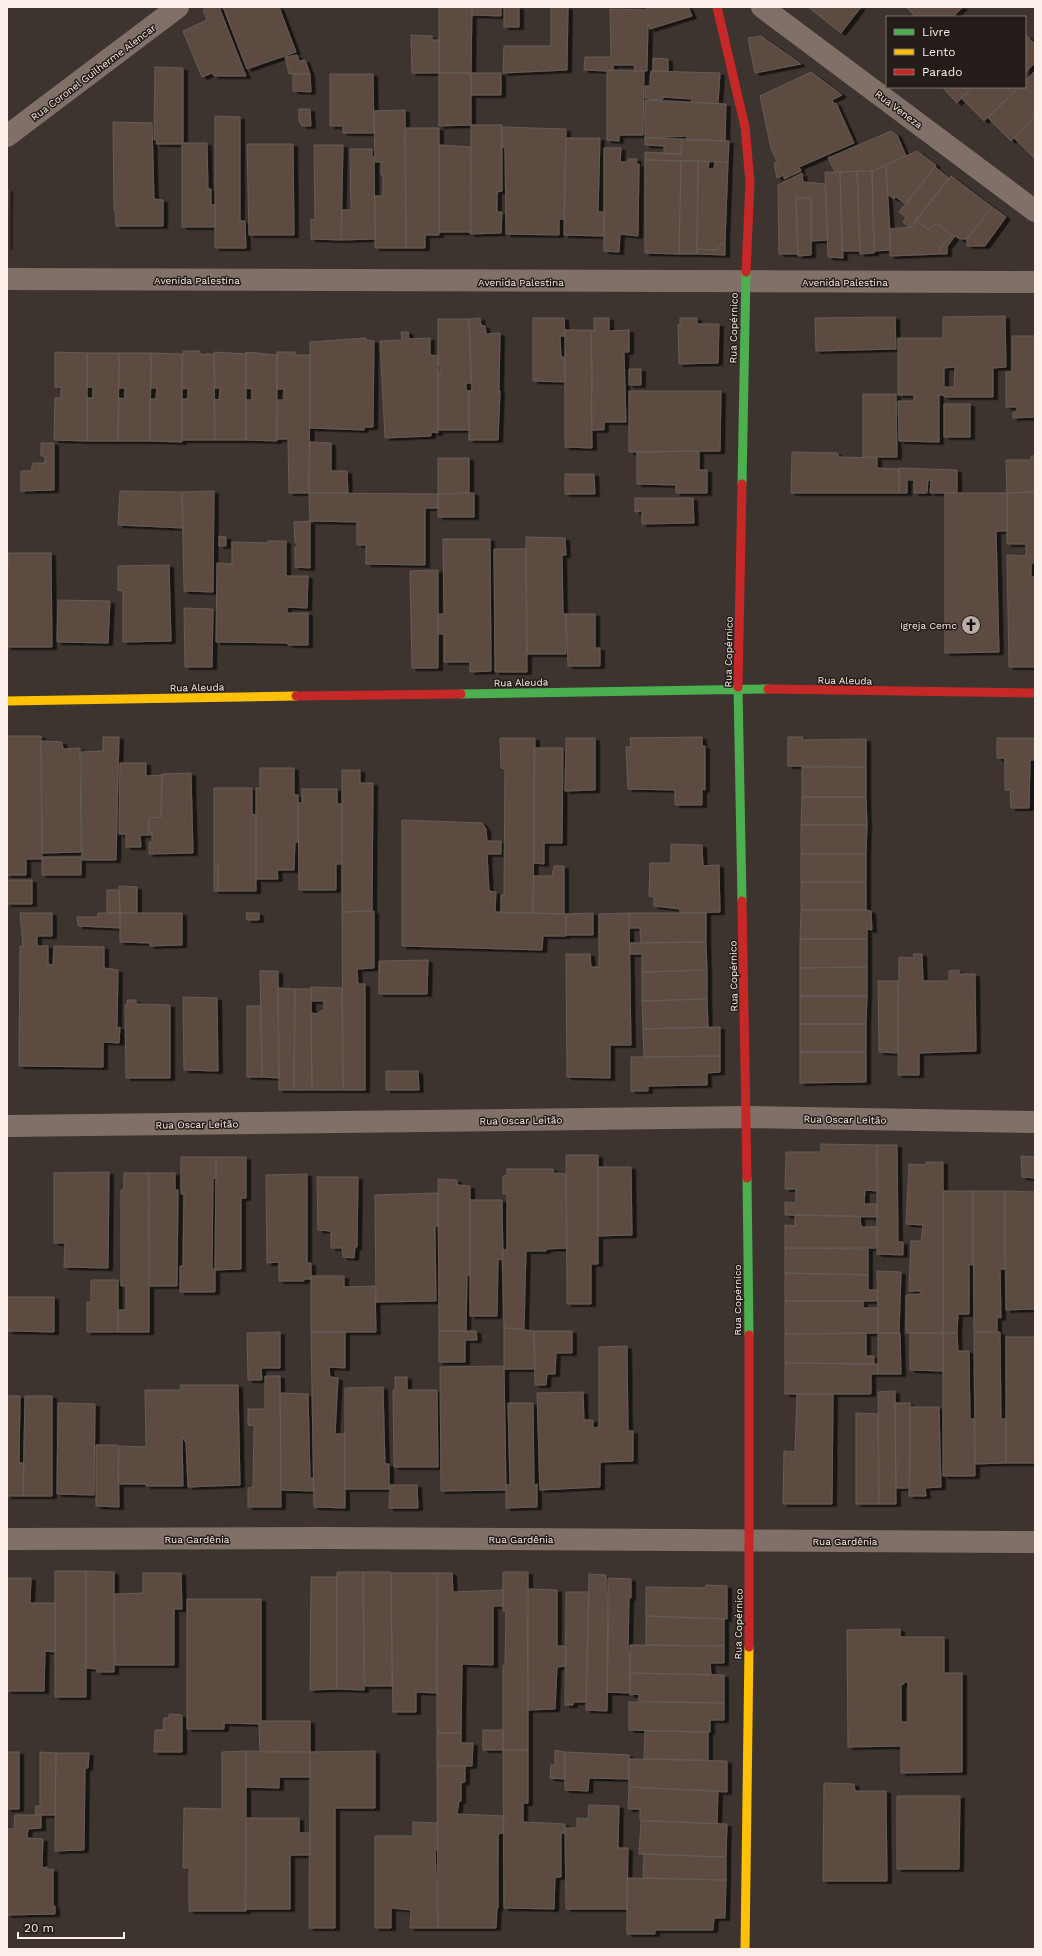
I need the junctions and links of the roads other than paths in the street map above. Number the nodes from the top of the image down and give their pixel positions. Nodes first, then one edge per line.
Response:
1 (178, 7) edge
2 (717, 7) edge
3 (762, 7) edge
4 (7, 136) edge
5 (1035, 211) edge
6 (7, 279) edge
7 (745, 282) junction
8 (1035, 282) edge
9 (738, 689) junction
10 (1035, 693) edge
11 (7, 701) edge
12 (747, 1117) junction
13 (1035, 1122) edge
14 (7, 1126) edge
15 (7, 1539) edge
16 (750, 1540) junction
17 (1035, 1542) edge
18 (745, 1949) edge

1 - 4 street, Rua Coronel Guilherme Alencar
2 - 7 street, Rua Copérnico
3 - 5 street, Rua Veneza
6 - 7 street, Avenida Palestina
7 - 8 street, Avenida Palestina
7 - 9 street, Rua Copérnico
9 - 10 street, Rua Aleuda
9 - 11 street, Rua Aleuda
9 - 12 street, Rua Copérnico
12 - 13 street, Rua Oscar Leitão
12 - 14 street, Rua Oscar Leitão
12 - 16 street, Rua Copérnico
15 - 16 street, Rua Gardênia
16 - 17 street, Rua Gardênia
16 - 18 street, Rua Copérnico

